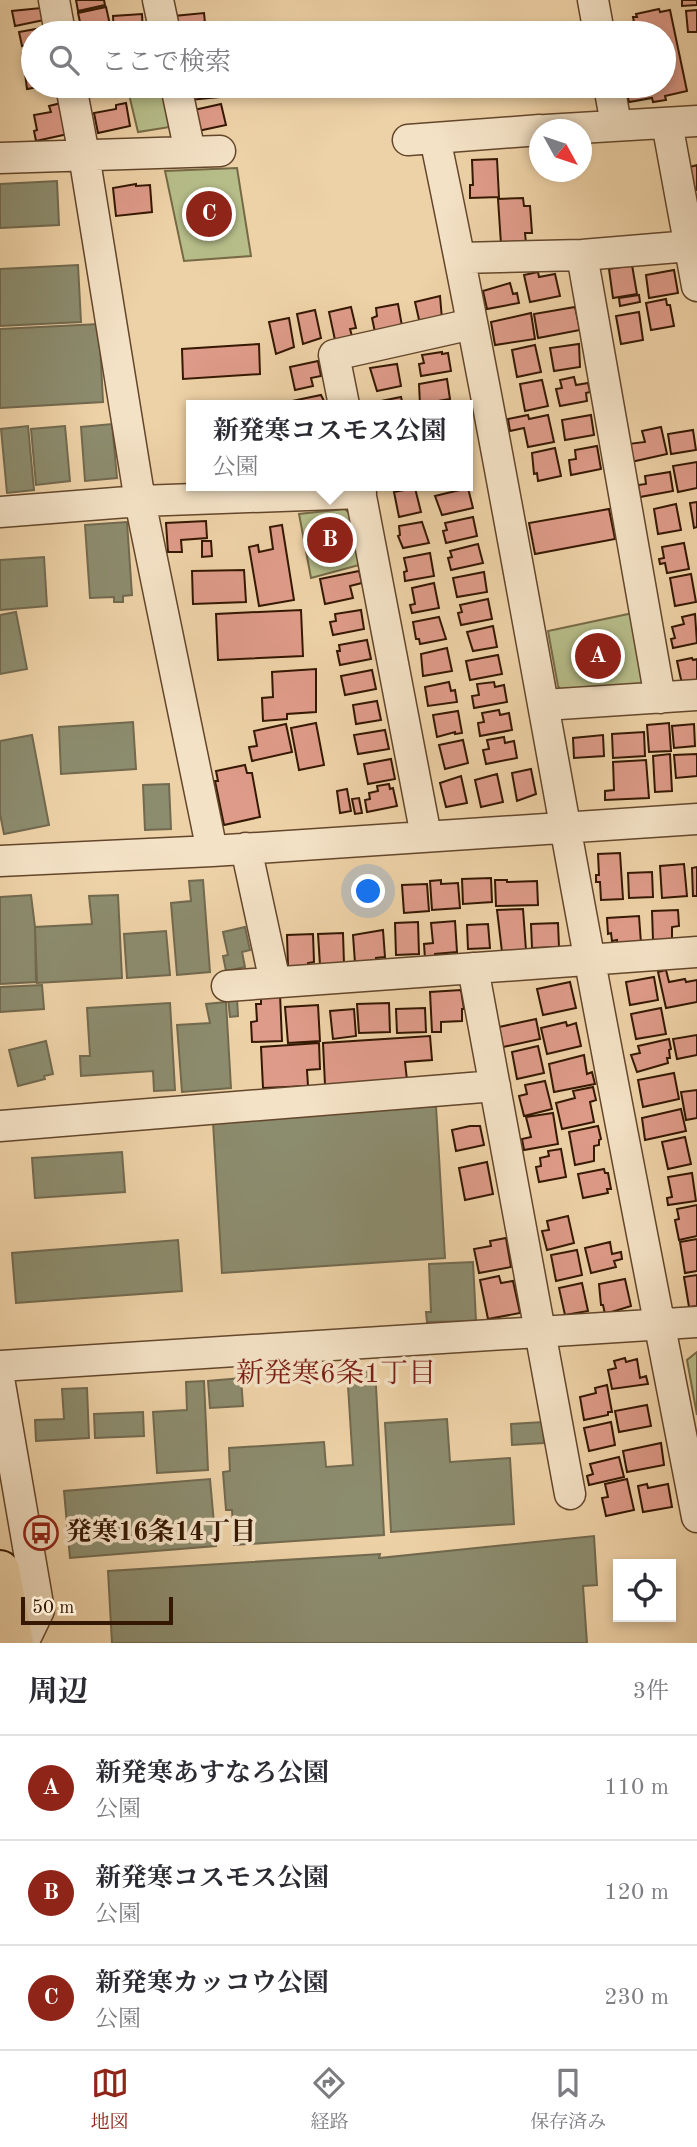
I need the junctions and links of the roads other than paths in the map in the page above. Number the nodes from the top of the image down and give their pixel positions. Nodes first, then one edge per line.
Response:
1 (54, 0) edge
2 (158, 0) edge
3 (593, 0) edge
4 (58, 21) edge
5 (162, 21) edge
6 (597, 21) edge
7 (73, 98) edge
8 (179, 98) edge
9 (611, 98) edge
10 (697, 121) edge
11 (667, 123) junction
12 (616, 124) junction
13 (592, 126) edge
14 (529, 131) edge
15 (220, 151) dead end
16 (190, 152) junction
17 (84, 155) junction
18 (0, 158) edge
19 (690, 246) junction
20 (582, 254) junction
21 (460, 258) junction
22 (697, 286) edge
23 (472, 324) junction
24 (343, 400) edge
25 (323, 491) edge
26 (360, 491) edge
27 (140, 501) junction
28 (0, 512) edge
29 (697, 695) edge
30 (660, 698) junction
31 (544, 705) junction
32 (697, 819) edge
33 (565, 828) junction
34 (426, 836) junction
35 (246, 848) junction
36 (212, 851) junction
37 (0, 862) edge
38 (697, 952) edge
39 (590, 960) junction
40 (473, 968) junction
41 (275, 982) junction
42 (227, 986) dead end
43 (495, 1086) junction
44 (0, 1126) edge
45 (697, 1322) edge
46 (660, 1323) junction
47 (541, 1332) junction
48 (0, 1366) edge
49 (0, 1384) edge
50 (570, 1494) dead end
51 (697, 1517) edge
52 (0, 1570) edge
53 (14, 1643) edge
54 (23, 1643) edge

1 - 4 street
2 - 5 street
3 - 6 street
7 - 17 street
8 - 16 street
9 - 12 street
10 - 11 street
11 - 12 street
11 - 19 street
12 - 13 street
14 - 21 street
15 - 16 street
16 - 17 street
17 - 18 street
17 - 27 street
19 - 20 street
19 - 22 street
20 - 21 street
20 - 30 street
21 - 23 street
23 - 24 street
23 - 31 street
25 - 27 street
26 - 34 street
27 - 28 street
27 - 36 street
29 - 30 street
30 - 31 street
31 - 33 street
32 - 33 street
33 - 34 street
33 - 39 street
34 - 35 street
35 - 36 street
35 - 41 street
36 - 37 street
38 - 39 street
39 - 40 street
39 - 46 street
40 - 41 street
40 - 43 street
41 - 42 street
43 - 44 street
43 - 47 street
45 - 46 street
46 - 47 street
46 - 51 street
47 - 48 street
47 - 50 street
49 - 54 street
52 - 53 main road

